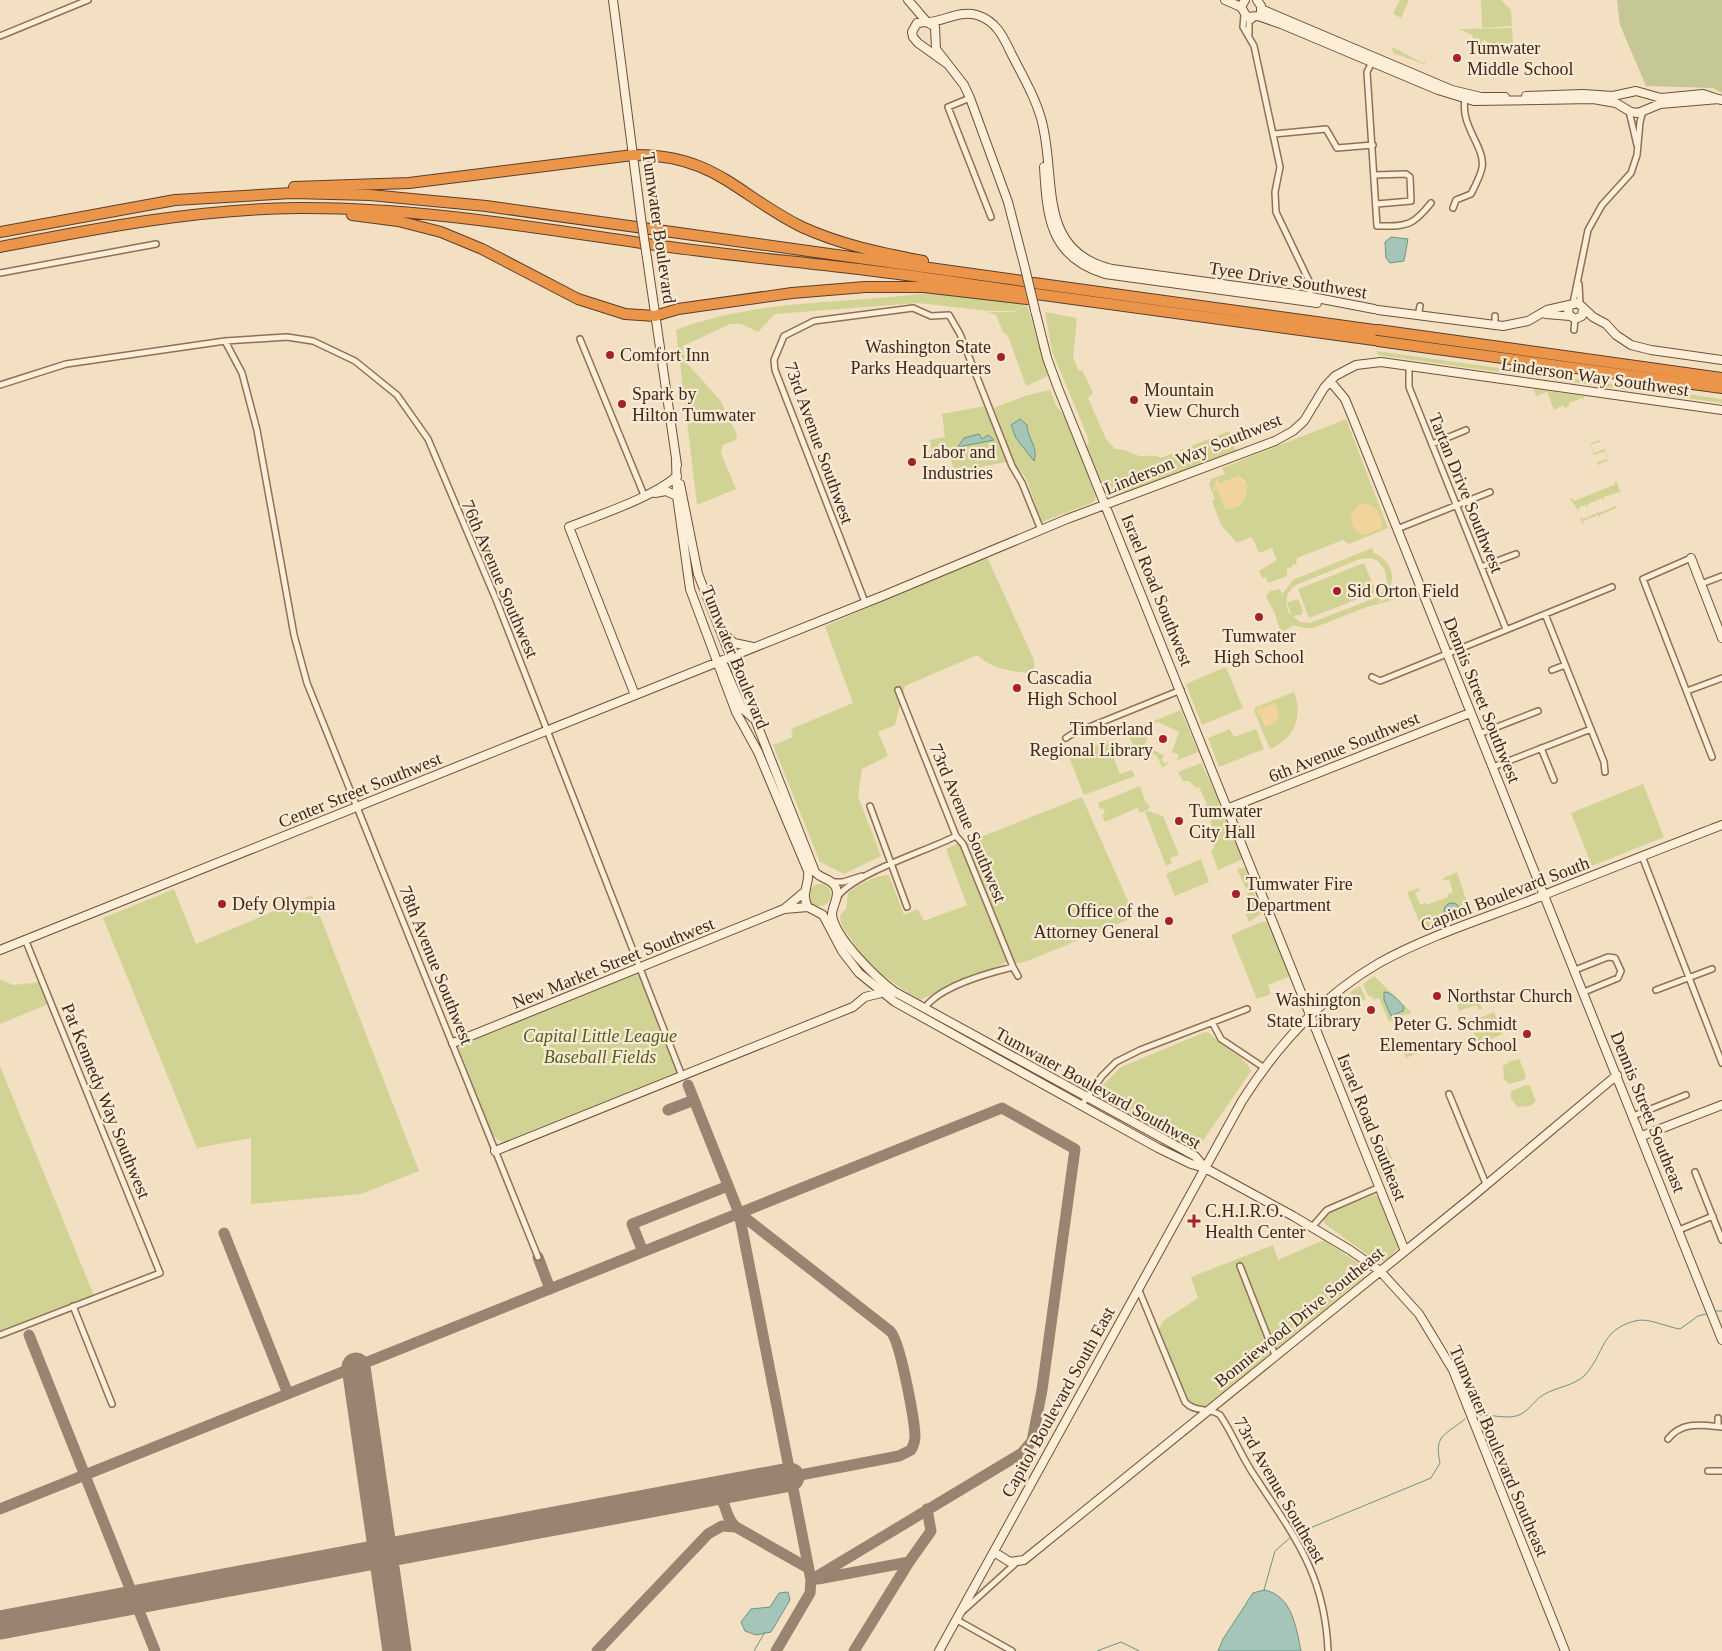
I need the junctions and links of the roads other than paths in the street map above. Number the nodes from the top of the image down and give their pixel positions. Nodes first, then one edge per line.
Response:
1 (88, 0) edge
2 (613, 0) edge
3 (908, 0) edge
4 (1225, 0) edge
5 (1257, 0) edge
6 (1242, 5) edge
7 (957, 14) junction
8 (1258, 14) junction
9 (928, 22) junction
10 (913, 29) junction
11 (936, 35) junction
12 (1249, 35) junction
13 (0, 36) edge
14 (906, 38) dead end
15 (919, 44) junction
16 (909, 46) dead end
17 (1372, 62) junction
18 (946, 63) junction
19 (1632, 92) junction
20 (1642, 92) junction
21 (970, 98) junction
22 (1465, 100) junction
23 (1720, 100) edge
24 (1629, 110) junction
25 (1644, 110) junction
26 (1274, 134) junction
27 (1373, 145) junction
28 (1638, 146) junction
29 (634, 155) junction
30 (1375, 175) junction
31 (1432, 203) dead end
32 (1377, 204) junction
33 (135, 206) junction
34 (1453, 208) dead end
35 (253, 210) junction
36 (991, 217) dead end
37 (0, 232) edge
38 (156, 244) dead end
39 (0, 247) edge
40 (0, 273) edge
41 (1036, 297) junction
42 (1310, 299) junction
43 (1576, 305) junction
44 (1420, 306) dead end
45 (1378, 310) dead end
46 (1544, 314) junction
47 (655, 316) junction
48 (1418, 316) junction
49 (1495, 316) dead end
50 (1575, 317) junction
51 (1593, 317) junction
52 (1495, 326) junction
53 (1574, 330) dead end
54 (1376, 335) junction
55 (580, 339) dead end
56 (224, 340) junction
57 (1722, 360) edge
58 (1408, 366) junction
59 (1722, 378) edge
60 (1330, 381) junction
61 (0, 385) edge
62 (1722, 388) edge
63 (1722, 410) edge
64 (1466, 430) dead end
65 (1432, 444) junction
66 (676, 460) junction
67 (677, 476) junction
68 (1490, 492) dead end
69 (644, 495) junction
70 (677, 496) junction
71 (1106, 505) junction
72 (1457, 505) junction
73 (1397, 529) junction
74 (1041, 530) junction
75 (1516, 554) dead end
76 (1691, 558) joint
77 (1482, 567) junction
78 (1722, 576) edge
79 (1701, 584) junction
80 (1612, 587) dead end
81 (866, 602) junction
82 (1545, 614) junction
83 (1506, 629) junction
84 (720, 630) junction
85 (1722, 638) edge
86 (753, 647) junction
87 (1446, 652) junction
88 (730, 656) junction
89 (719, 661) junction
90 (1565, 665) junction
91 (1552, 670) dead end
92 (1372, 678) dead end
93 (1722, 678) edge
94 (898, 690) dead end
95 (1181, 690) junction
96 (1687, 691) junction
97 (635, 695) junction
98 (1538, 710) dead end
99 (1470, 712) junction
100 (754, 719) junction
101 (1591, 728) junction
102 (547, 730) junction
103 (1479, 734) junction
104 (1066, 738) dead end
105 (1541, 748) junction
106 (1712, 757) dead end
107 (1493, 767) junction
108 (1604, 772) dead end
109 (1554, 780) dead end
110 (870, 806) dead end
111 (358, 807) junction
112 (1229, 808) junction
113 (1722, 824) edge
114 (956, 836) junction
115 (1642, 856) junction
116 (890, 865) junction
117 (865, 877) junction
118 (823, 878) junction
119 (831, 882) junction
120 (808, 883) junction
121 (803, 893) junction
122 (1545, 894) junction
123 (837, 896) junction
124 (834, 905) junction
125 (808, 907) junction
126 (907, 907) dead end
127 (784, 909) junction
128 (817, 912) junction
129 (836, 933) junction
130 (25, 939) junction
131 (0, 950) edge
132 (1013, 967) junction
133 (641, 968) junction
134 (1712, 969) dead end
135 (1575, 970) junction
136 (1018, 976) dead end
137 (1688, 978) junction
138 (865, 979) junction
139 (1656, 990) dead end
140 (1584, 992) junction
141 (882, 993) junction
142 (865, 997) junction
143 (924, 1009) junction
144 (1247, 1009) dead end
145 (1311, 1014) junction
146 (1212, 1022) junction
147 (453, 1043) junction
148 (1722, 1063) edge
149 (1263, 1067) junction
150 (1617, 1074) junction
151 (682, 1076) junction
152 (1449, 1094) dead end
153 (1686, 1095) dead end
154 (1086, 1096) junction
155 (1722, 1105) edge
156 (1081, 1106) junction
157 (1634, 1116) junction
158 (1642, 1136) junction
159 (495, 1151) junction
160 (1205, 1168) junction
161 (1695, 1172) dead end
162 (1486, 1184) junction
163 (1380, 1187) junction
164 (1713, 1216) junction
165 (1312, 1228) junction
166 (1679, 1230) junction
167 (1722, 1240) edge
168 (1405, 1251) junction
169 (538, 1257) dead end
170 (1240, 1266) dead end
171 (1380, 1271) junction
172 (1138, 1287) junction
173 (72, 1306) junction
174 (0, 1335) edge
175 (1722, 1340) edge
176 (1275, 1355) junction
177 (112, 1404) dead end
178 (1207, 1410) junction
179 (1718, 1418) dead end
180 (1720, 1426) edge
181 (1668, 1439) dead end
182 (1708, 1471) dead end
183 (1722, 1471) edge
184 (994, 1552) junction
185 (1017, 1562) junction
186 (958, 1618) junction
187 (939, 1651) edge
188 (1012, 1651) edge
189 (1328, 1651) edge
190 (1565, 1651) edge

1 - 13 street
2 - 29 street, Tumwater Boulevard
3 - 9 street
3 - 10 street
4 - 6 street
5 - 8 street
6 - 8 street
6 - 12 street
7 - 9 street, Tyee Drive Southwest
7 - 11 street
7 - 42 street, Tyee Drive Southwest
8 - 12 street
8 - 17 street
8 - 19 street
9 - 10 street
9 - 11 street
10 - 14 street
10 - 15 street
11 - 15 street
11 - 18 street, Israel Road Southwest
12 - 26 street
15 - 16 street
15 - 18 street, Israel Road Southwest
17 - 22 street
17 - 27 street
18 - 21 street, Israel Road Southwest
19 - 20 street
19 - 24 street
20 - 23 street
20 - 25 street
21 - 36 street
21 - 41 street, Israel Road Southwest, bridge
22 - 24 street
22 - 34 street
23 - 25 street
24 - 25 street
24 - 28 street
25 - 28 street
26 - 27 street
26 - 42 street
27 - 30 street
28 - 43 street
29 - 33 highway
29 - 33 highway
29 - 47 street, Tumwater Boulevard, bridge
30 - 32 street
30 - 32 street
31 - 32 street
33 - 37 highway
35 - 39 highway
35 - 47 highway
35 - 47 highway
38 - 40 street
41 - 54 highway
41 - 54 highway
41 - 71 street, Israel Road Southwest
42 - 42 street, Tyee Drive Southwest
43 - 46 street, Tyee Drive Southwest
43 - 50 street
43 - 50 street
43 - 51 street
44 - 48 street
45 - 48 street, Tyee Drive Southwest
46 - 50 street, Tyee Drive Southwest
46 - 52 street, Tyee Drive Southwest
47 - 66 street, Tumwater Boulevard
48 - 52 street, Tyee Drive Southwest
49 - 52 street
50 - 51 street, Tyee Drive Southwest
50 - 53 street
51 - 57 street
54 - 59 highway
54 - 62 highway
55 - 69 street
56 - 61 street, 76th Avenue Southwest
56 - 102 street, 76th Avenue Southwest
56 - 111 street, 78th Avenue Southwest
58 - 60 street, Linderson Way Southwest
58 - 63 street, Linderson Way Southwest
58 - 65 street, Tartan Drive Southwest
60 - 71 street, Linderson Way Southwest
60 - 73 street, Dennis Street Southwest
64 - 65 street
65 - 72 street, Tartan Drive Southwest
66 - 67 street, Tumwater Boulevard
66 - 84 street, Tumwater Boulevard
67 - 69 street
67 - 70 street, Tumwater Boulevard
68 - 72 street
69 - 70 street
69 - 97 street
70 - 89 street, Tumwater Boulevard
71 - 74 street, Linderson Way Southwest
71 - 95 street, Israel Road Southwest
72 - 73 street
72 - 77 street, Tartan Drive Southwest
73 - 87 street, Dennis Street Southwest
74 - 81 street, Linderson Way Southwest
74 - 81 street, 73rd Avenue Southwest
75 - 77 street
76 - 79 street
76 - 96 street
77 - 83 street, Tartan Drive Southwest
78 - 79 street
79 - 85 street
80 - 82 street
81 - 86 street, Linderson Way Southwest
82 - 83 street
82 - 90 street
83 - 87 street
84 - 86 street
84 - 88 street, Tumwater Boulevard
86 - 88 street, Linderson Way Southwest
87 - 92 street
87 - 99 street, Dennis Street Southwest
88 - 89 street, Center Street Southwest
88 - 100 street, Tumwater Boulevard
89 - 97 street, Center Street Southwest
89 - 100 street
89 - 120 street, Tumwater Boulevard
90 - 91 street
90 - 101 street
93 - 96 street
94 - 114 street, 73rd Avenue Southwest
95 - 104 street
95 - 112 street, Israel Road Southwest
96 - 106 street
97 - 102 street, Center Street Southwest
98 - 103 street
99 - 103 street, Dennis Street Southwest
99 - 112 street, 6th Avenue Southwest
100 - 118 street, Tumwater Boulevard
101 - 105 street
101 - 108 street
102 - 111 street, Center Street Southwest
102 - 133 street, 76th Avenue Southwest
103 - 107 street, Dennis Street Southwest
105 - 107 street
105 - 109 street
107 - 122 street, Dennis Street Southwest
110 - 116 street
111 - 130 street, Center Street Southwest
111 - 147 street, 78th Avenue Southwest
112 - 145 street, Israel Road Southwest
113 - 115 street, Capitol Boulevard South
114 - 116 street
114 - 132 street, 73rd Avenue Southwest
115 - 122 street, Capitol Boulevard South
115 - 137 street
116 - 117 street
116 - 126 street
117 - 119 street
117 - 123 street
118 - 119 street
118 - 120 street
119 - 123 street
120 - 121 street
121 - 125 street
121 - 127 street, New Market Street Southwest
122 - 135 street, Dennis Street Southeast
122 - 145 street, Capitol Boulevard South
123 - 124 street
124 - 128 street
124 - 129 street
125 - 127 street, New Market Street Southwest
125 - 128 street
127 - 133 street, New Market Street Southwest
128 - 129 street
129 - 138 street, Tumwater Boulevard Southwest
129 - 143 street, Tumwater Boulevard Southwest
130 - 131 street, Center Street Southwest
130 - 173 street, Pat Kennedy Way Southwest
132 - 136 street, 73rd Avenue Southwest
132 - 143 street
133 - 147 street, New Market Street Southwest
133 - 151 street, 76th Avenue Southwest
134 - 137 street
135 - 140 street, Dennis Street Southeast
135 - 140 street
137 - 139 street
137 - 148 street
138 - 141 street, Tumwater Boulevard Southwest
138 - 142 street
140 - 150 street, Dennis Street Southeast
141 - 142 street
141 - 156 street, Tumwater Boulevard Southwest
142 - 151 street
143 - 154 street, Tumwater Boulevard Southwest
144 - 146 street
145 - 149 street, Capitol Boulevard South
145 - 163 street, Israel Road Southeast
146 - 149 street
146 - 154 street
147 - 159 street, 78th Avenue Southwest
149 - 160 street, Capitol Boulevard South East
150 - 157 street, Dennis Street Southeast
150 - 162 street, Bonniewood Drive Southeast
151 - 159 street
152 - 162 street
153 - 157 street
154 - 156 street
154 - 160 street, Tumwater Boulevard Southwest
155 - 158 street
156 - 160 street, Tumwater Boulevard Southwest
157 - 158 street, Dennis Street Southeast
158 - 166 street, Dennis Street Southeast
159 - 169 street, 78th Avenue Southwest
160 - 165 street, Tumwater Boulevard Southeast
160 - 172 street, Capitol Boulevard South East
161 - 164 street
162 - 168 street, Bonniewood Drive Southeast
163 - 165 street
163 - 168 street, Israel Road Southeast
164 - 166 street
164 - 167 street
165 - 171 street, Tumwater Boulevard Southeast
166 - 175 street, Dennis Street Southeast
168 - 171 street, Bonniewood Drive Southeast
170 - 176 street
171 - 176 street, Bonniewood Drive Southeast
171 - 190 street, Tumwater Boulevard Southeast
172 - 178 street, 73rd Avenue Southeast
172 - 184 street, Capitol Boulevard South East
173 - 174 street
173 - 177 street
176 - 178 street, Bonniewood Drive Southeast
178 - 185 street, Bonniewood Drive Southeast
178 - 189 street, 73rd Avenue Southeast
179 - 180 street
180 - 181 street
182 - 183 street
184 - 185 street
184 - 186 street, Capitol Boulevard South East
185 - 186 street
186 - 187 street, Capitol Boulevard South East
186 - 188 street

